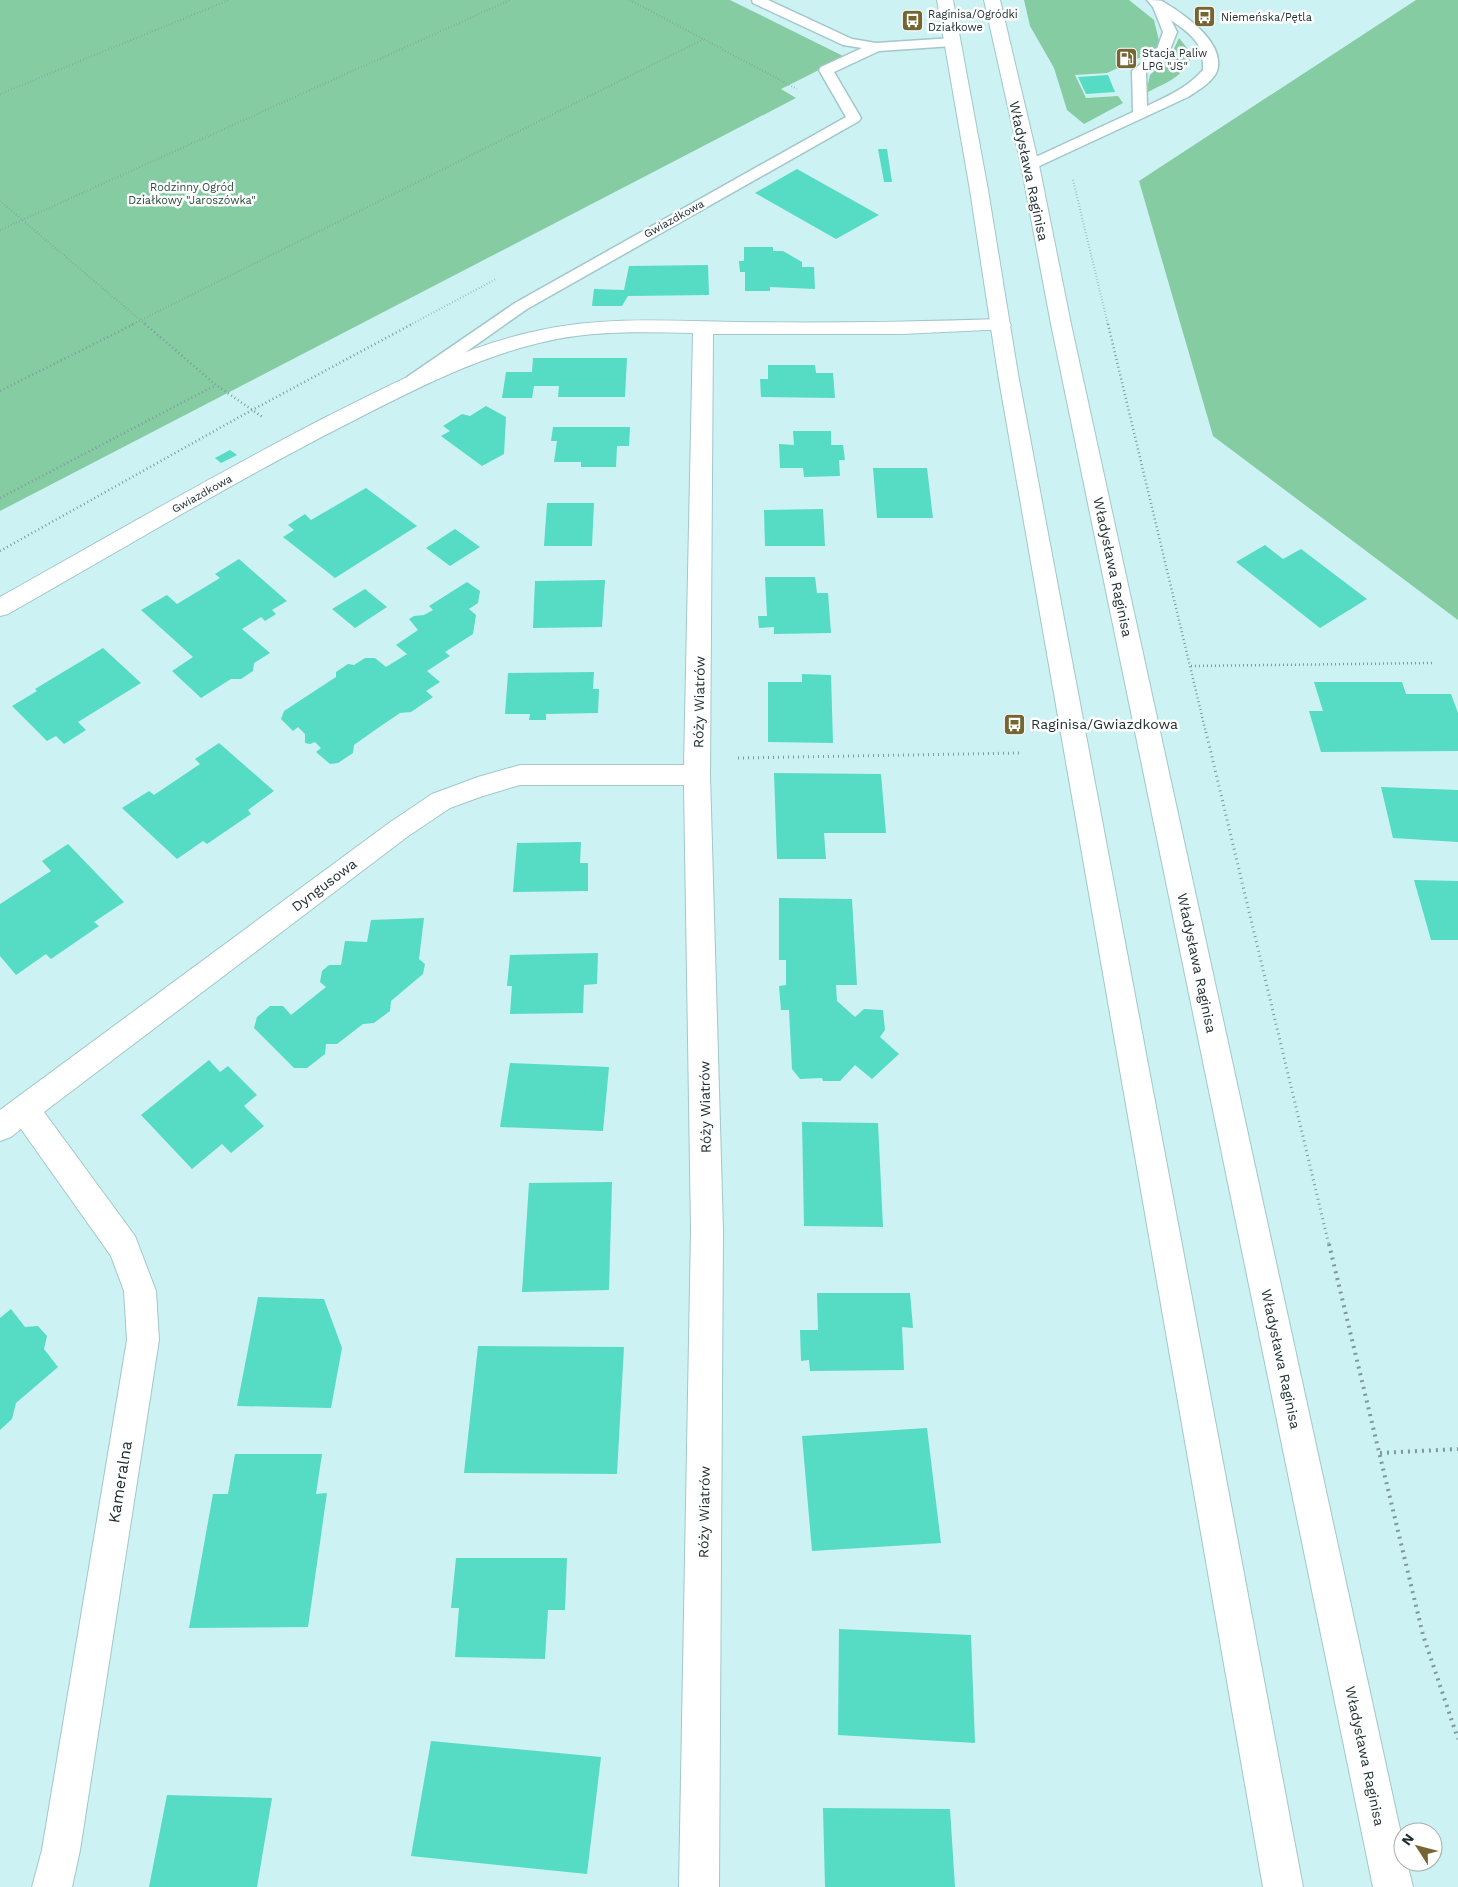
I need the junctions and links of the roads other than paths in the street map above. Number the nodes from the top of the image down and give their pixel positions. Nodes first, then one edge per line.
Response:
1 (758, 0) edge
2 (944, 0) edge
3 (992, 0) edge
4 (1156, 4) edge
5 (876, 47) junction
6 (955, 54) junction
7 (1140, 114) junction
8 (1030, 165) junction
9 (1001, 325) junction
10 (703, 328) junction
11 (406, 386) junction
12 (0, 608) edge
13 (698, 767) junction
14 (12, 1118) edge
15 (52, 1887) edge
16 (699, 1887) edge
17 (1283, 1887) edge
18 (1393, 1887) edge

1 - 5 lane
2 - 6 main road
3 - 8 main road, Władysława Raginisa
4 - 7 lane
4 - 7 lane
5 - 6 lane
5 - 11 lane, Gwiazdkowa
6 - 9 main road
7 - 8 lane
8 - 18 main road, Władysława Raginisa
9 - 10 main road, Gwiazdkowa
9 - 17 main road
10 - 11 main road, Gwiazdkowa
10 - 13 main road, Róży Wiatrów
11 - 12 main road, Gwiazdkowa
13 - 14 main road, Dyngusowa
13 - 16 main road, Róży Wiatrów
14 - 15 main road, Kameralna

